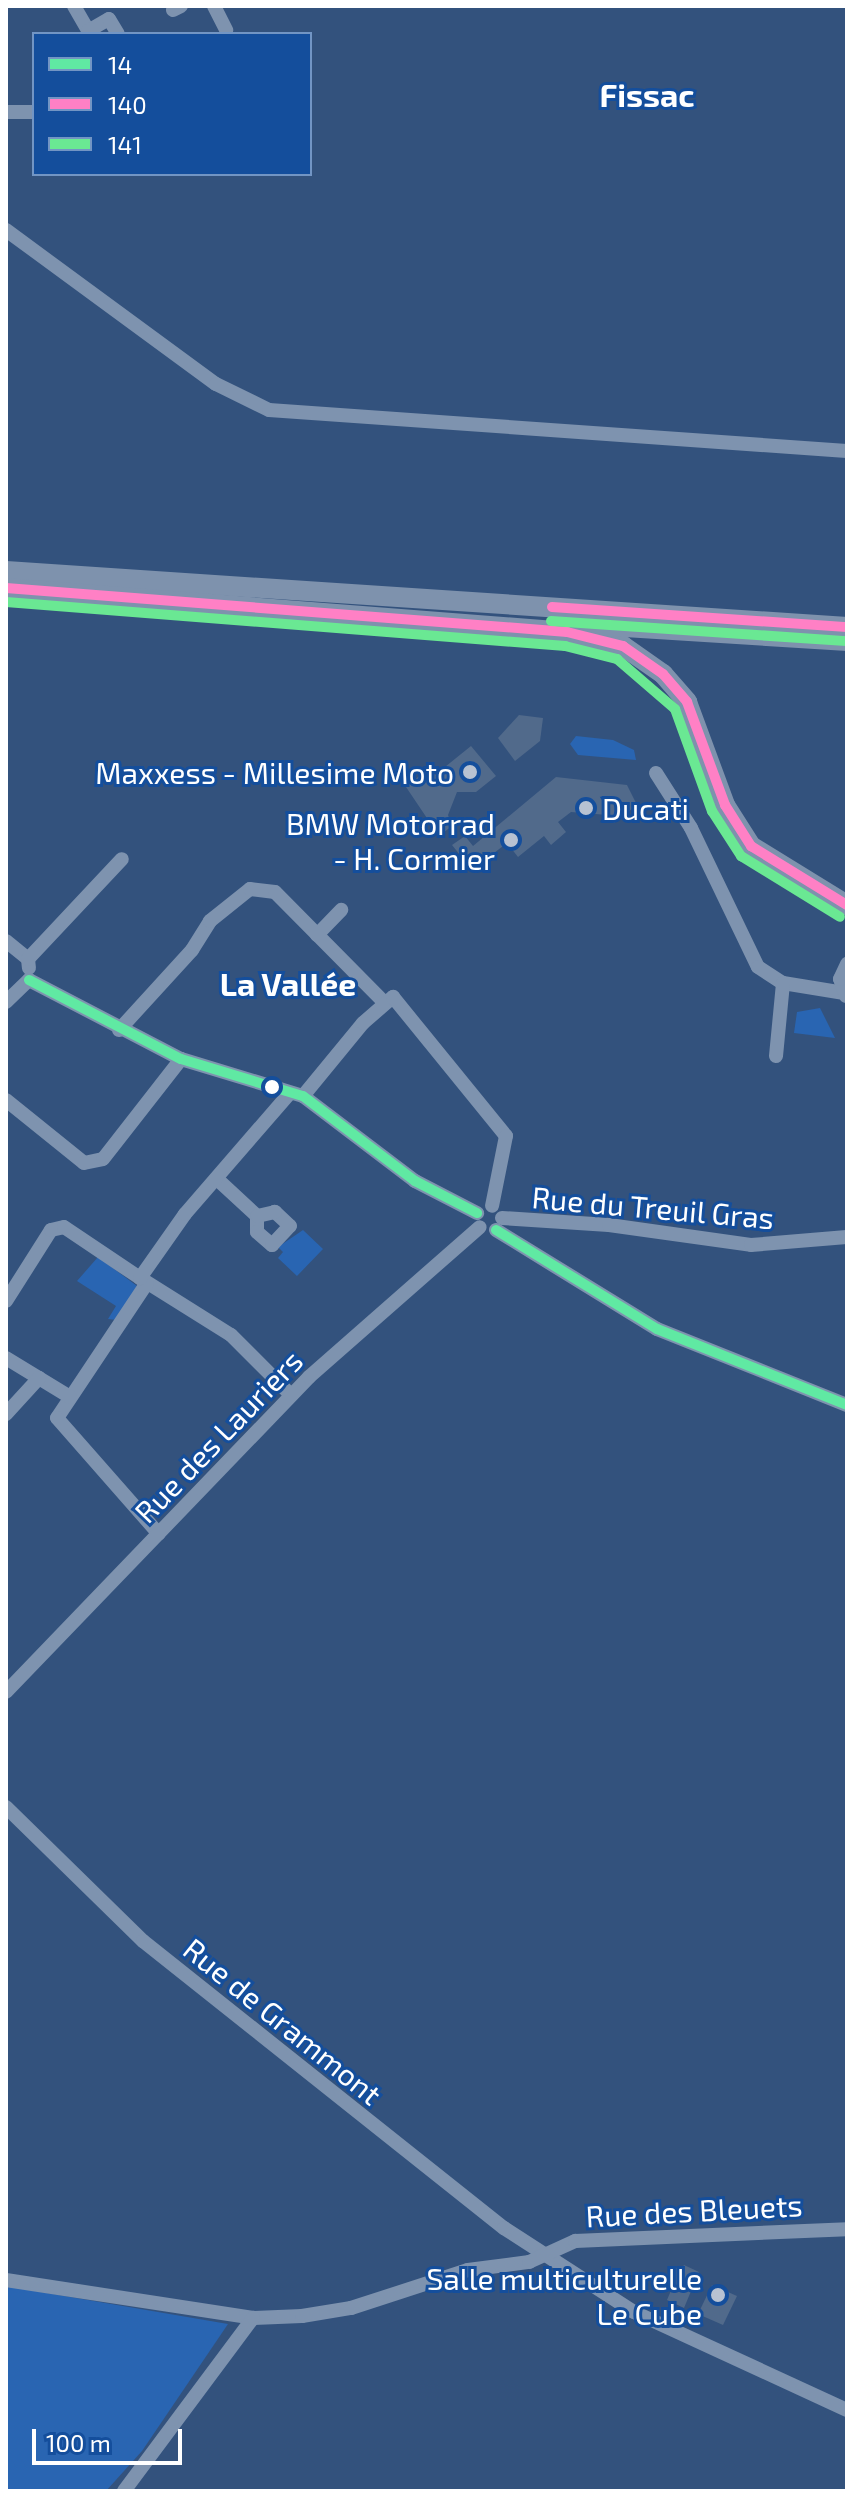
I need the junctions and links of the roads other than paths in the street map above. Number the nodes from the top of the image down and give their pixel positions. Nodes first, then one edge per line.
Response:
1 (74, 6) edge
2 (214, 6) edge
3 (226, 30) dead end
4 (89, 32) edge
5 (117, 32) edge
6 (6, 112) edge
7 (32, 112) edge
8 (9, 233) edge
9 (847, 451) edge
10 (6, 571) edge
11 (6, 588) edge
12 (102, 596) junction
13 (847, 616) edge
14 (793, 623) junction
15 (847, 627) edge
16 (847, 641) edge
17 (656, 773) dead end
18 (122, 859) dead end
19 (847, 905) edge
20 (341, 910) dead end
21 (317, 935) junction
22 (6, 941) edge
23 (28, 959) junction
24 (845, 966) edge
25 (29, 980) junction
26 (783, 983) junction
27 (817, 986) junction
28 (845, 995) edge
29 (6, 1002) edge
30 (385, 1003) junction
31 (119, 1030) junction
32 (776, 1056) dead end
33 (181, 1059) junction
34 (296, 1095) junction
35 (6, 1100) edge
36 (217, 1179) junction
37 (492, 1206) junction
38 (257, 1216) dead end
39 (478, 1220) junction
40 (499, 1224) junction
41 (847, 1237) edge
42 (143, 1280) junction
43 (6, 1301) edge
44 (6, 1358) edge
45 (39, 1378) junction
46 (291, 1395) junction
47 (70, 1397) junction
48 (847, 1405) edge
49 (6, 1414) edge
50 (159, 1534) junction
51 (6, 1692) edge
52 (6, 1807) edge
53 (847, 2229) edge
54 (547, 2253) junction
55 (6, 2280) edge
56 (253, 2318) junction
57 (846, 2408) edge
58 (124, 2491) edge

1 - 4 street
2 - 3 street
4 - 5 street
6 - 7 street
8 - 9 street
10 - 14 highway
11 - 12 highway
12 - 16 highway
12 - 19 highway
13 - 14 highway
14 - 15 highway
17 - 26 street
18 - 23 street
20 - 21 street
21 - 30 street
21 - 31 street
22 - 23 street
23 - 25 street
24 - 27 street
24 - 28 street
25 - 29 street
25 - 31 street
26 - 27 street
26 - 32 street
27 - 28 street
30 - 34 street
30 - 37 street
31 - 33 street
33 - 34 street
33 - 35 street
34 - 36 street
34 - 39 street
36 - 38 street
36 - 42 street
37 - 39 street, Rue du Treuil Gras
37 - 40 street, Rue du Treuil Gras
39 - 40 street, Rue du Treuil Gras
39 - 46 street, Rue des Lauriers
40 - 41 street, Rue du Treuil Gras
40 - 48 street
42 - 43 street
42 - 46 street
42 - 47 street
44 - 45 street
45 - 47 street
45 - 49 street
46 - 50 street, Rue des Lauriers
47 - 50 street
50 - 51 street, Rue des Lauriers
52 - 54 street, Rue de Grammont
53 - 54 street, Rue des Bleuets
54 - 56 street, Rue des Bleuets
54 - 57 street, Rue de Grammont
55 - 56 street, Rue des Bleuets
56 - 58 street

